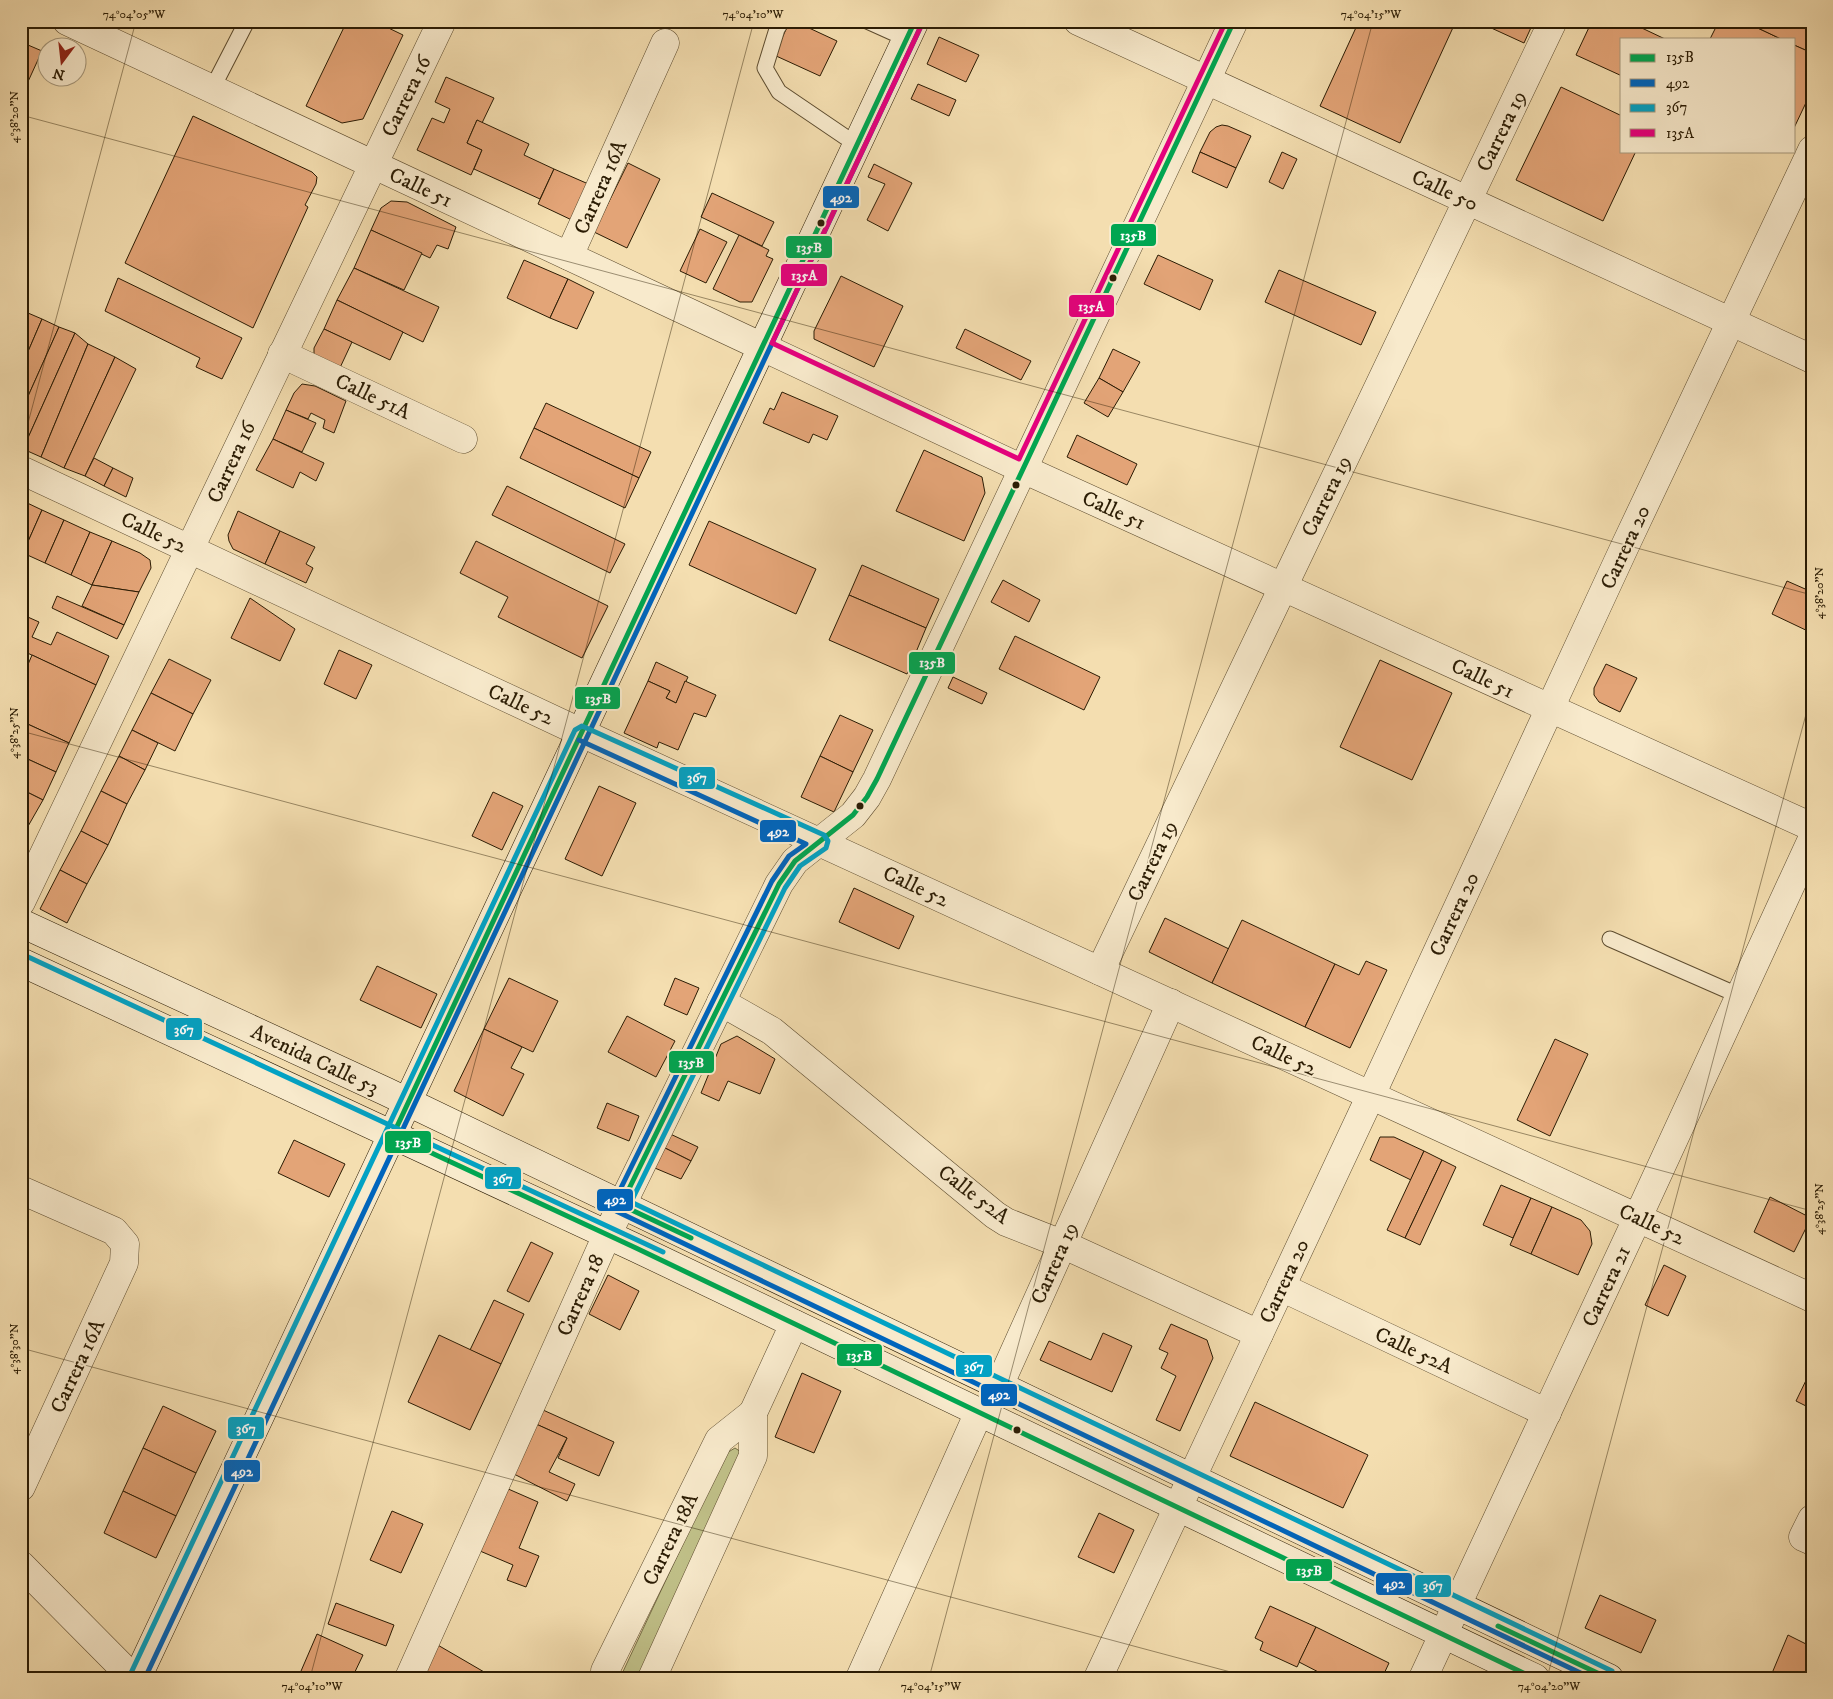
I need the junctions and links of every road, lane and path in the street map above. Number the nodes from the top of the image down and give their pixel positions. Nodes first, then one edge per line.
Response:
1 (67, 21) edge
2 (248, 21) edge
3 (442, 21) edge
4 (782, 21) edge
5 (867, 21) edge
6 (1078, 21) edge
7 (1234, 21) edge
8 (1553, 21) edge
9 (911, 30) edge
10 (665, 43) dead end
11 (1206, 80) junction
12 (212, 89) junction
13 (857, 145) junction
14 (1812, 150) edge
15 (373, 165) junction
16 (1468, 201) junction
17 (569, 256) junction
18 (1730, 322) junction
19 (762, 347) junction
20 (282, 354) junction
21 (1812, 359) edge
22 (463, 439) dead end
23 (1023, 469) junction
24 (21, 470) edge
25 (190, 549) junction
26 (1283, 587) junction
27 (1550, 708) junction
28 (582, 733) junction
29 (1812, 826) edge
30 (1812, 839) edge
31 (821, 842) junction
32 (21, 902) edge
33 (21, 924) edge
34 (1610, 939) dead end
35 (21, 962) edge
36 (1100, 971) junction
37 (1740, 996) junction
38 (721, 1002) junction
39 (1171, 1003) junction
40 (1371, 1095) junction
41 (408, 1102) junction
42 (392, 1134) junction
43 (21, 1190) edge
44 (621, 1205) junction
45 (1638, 1217) junction
46 (607, 1235) junction
47 (1062, 1244) junction
48 (1281, 1287) junction
49 (1812, 1298) edge
50 (794, 1324) junction
51 (1259, 1334) junction
52 (999, 1386) junction
53 (979, 1412) junction
54 (753, 1413) junction
55 (1547, 1413) junction
56 (1191, 1478) junction
57 (21, 1487) edge
58 (1177, 1507) junction
59 (21, 1565) edge
60 (1457, 1606) junction
61 (1444, 1635) junction
62 (1529, 1677) edge
63 (135, 1678) edge
64 (409, 1678) edge
65 (606, 1678) edge
66 (652, 1678) edge
67 (860, 1678) edge
68 (1098, 1678) edge
69 (1423, 1678) edge
70 (1608, 1678) edge

1 - 12 street, Calle 51
2 - 12 lane
3 - 15 street, Carrera 16
4 - 13 lane
5 - 9 lane
6 - 11 street, Calle 50
7 - 11 street, Carrera 18
8 - 16 street, Carrera 19
9 - 13 street
10 - 17 street, Carrera 16A
11 - 16 street, Calle 50
11 - 23 street, Carrera 18
12 - 15 street, Calle 51
13 - 19 street
14 - 18 street, Carrera 20
15 - 17 street, Calle 51
15 - 20 street, Carrera 16
16 - 18 street, Calle 50
16 - 26 street, Carrera 19
17 - 19 street, Calle 51
18 - 21 street, Calle 50
18 - 27 street, Carrera 20
19 - 23 street, Calle 51
19 - 28 street
20 - 22 street, Calle 51A
20 - 25 street, Carrera 16
23 - 26 street, Calle 51
23 - 31 street, Carrera 18
24 - 25 street, Calle 52
25 - 28 street, Calle 52
25 - 32 street, Carrera 16
26 - 27 street, Calle 51
26 - 36 street, Carrera 19
27 - 29 street, Calle 51
27 - 40 street, Carrera 20
28 - 31 street, Calle 52
28 - 41 street
30 - 37 street, Carrera 21
31 - 36 street, Calle 52
31 - 38 street, Carrera 18
33 - 41 street, Avenida Calle 53
34 - 37 lane
35 - 42 street, Avenida Calle 53
36 - 39 street, Calle 52
37 - 45 street, Carrera 21
38 - 44 street, Carrera 18
38 - 47 street, Calle 52A
39 - 40 street, Calle 52
39 - 47 street, Carrera 19
40 - 45 street, Calle 52
40 - 48 street, Carrera 20
41 - 42 street
41 - 44 street, Avenida Calle 53
42 - 46 street, Avenida Calle 53
42 - 63 street
43 - 57 street, Carrera 16A
44 - 46 street, Carrera 18
44 - 52 street, Avenida Calle 53
45 - 49 street, Calle 52
45 - 55 street, Carrera 21
46 - 50 street, Avenida Calle 53
46 - 64 street, Carrera 18
47 - 51 street, Calle 52A
47 - 52 street, Carrera 19
48 - 51 street, Carrera 20
48 - 55 street, Calle 52A
50 - 53 street, Avenida Calle 53
50 - 54 street, Carrera 18A
51 - 56 street, Carrera 20
52 - 56 street, Avenida Calle 53
53 - 58 street, Avenida Calle 53
53 - 67 street
54 - 65 street, Carrera 18A
54 - 66 street, Carrera 18A
55 - 60 street, Carrera 21
56 - 58 street, Carrera 20
56 - 60 street, Avenida Calle 53
58 - 61 street, Avenida Calle 53
58 - 68 street, Carrera 20
59 - 63 street
60 - 61 street, Carrera 21
60 - 70 street, Avenida Calle 53
61 - 62 street, Avenida Calle 53
61 - 69 street, Carrera 21

